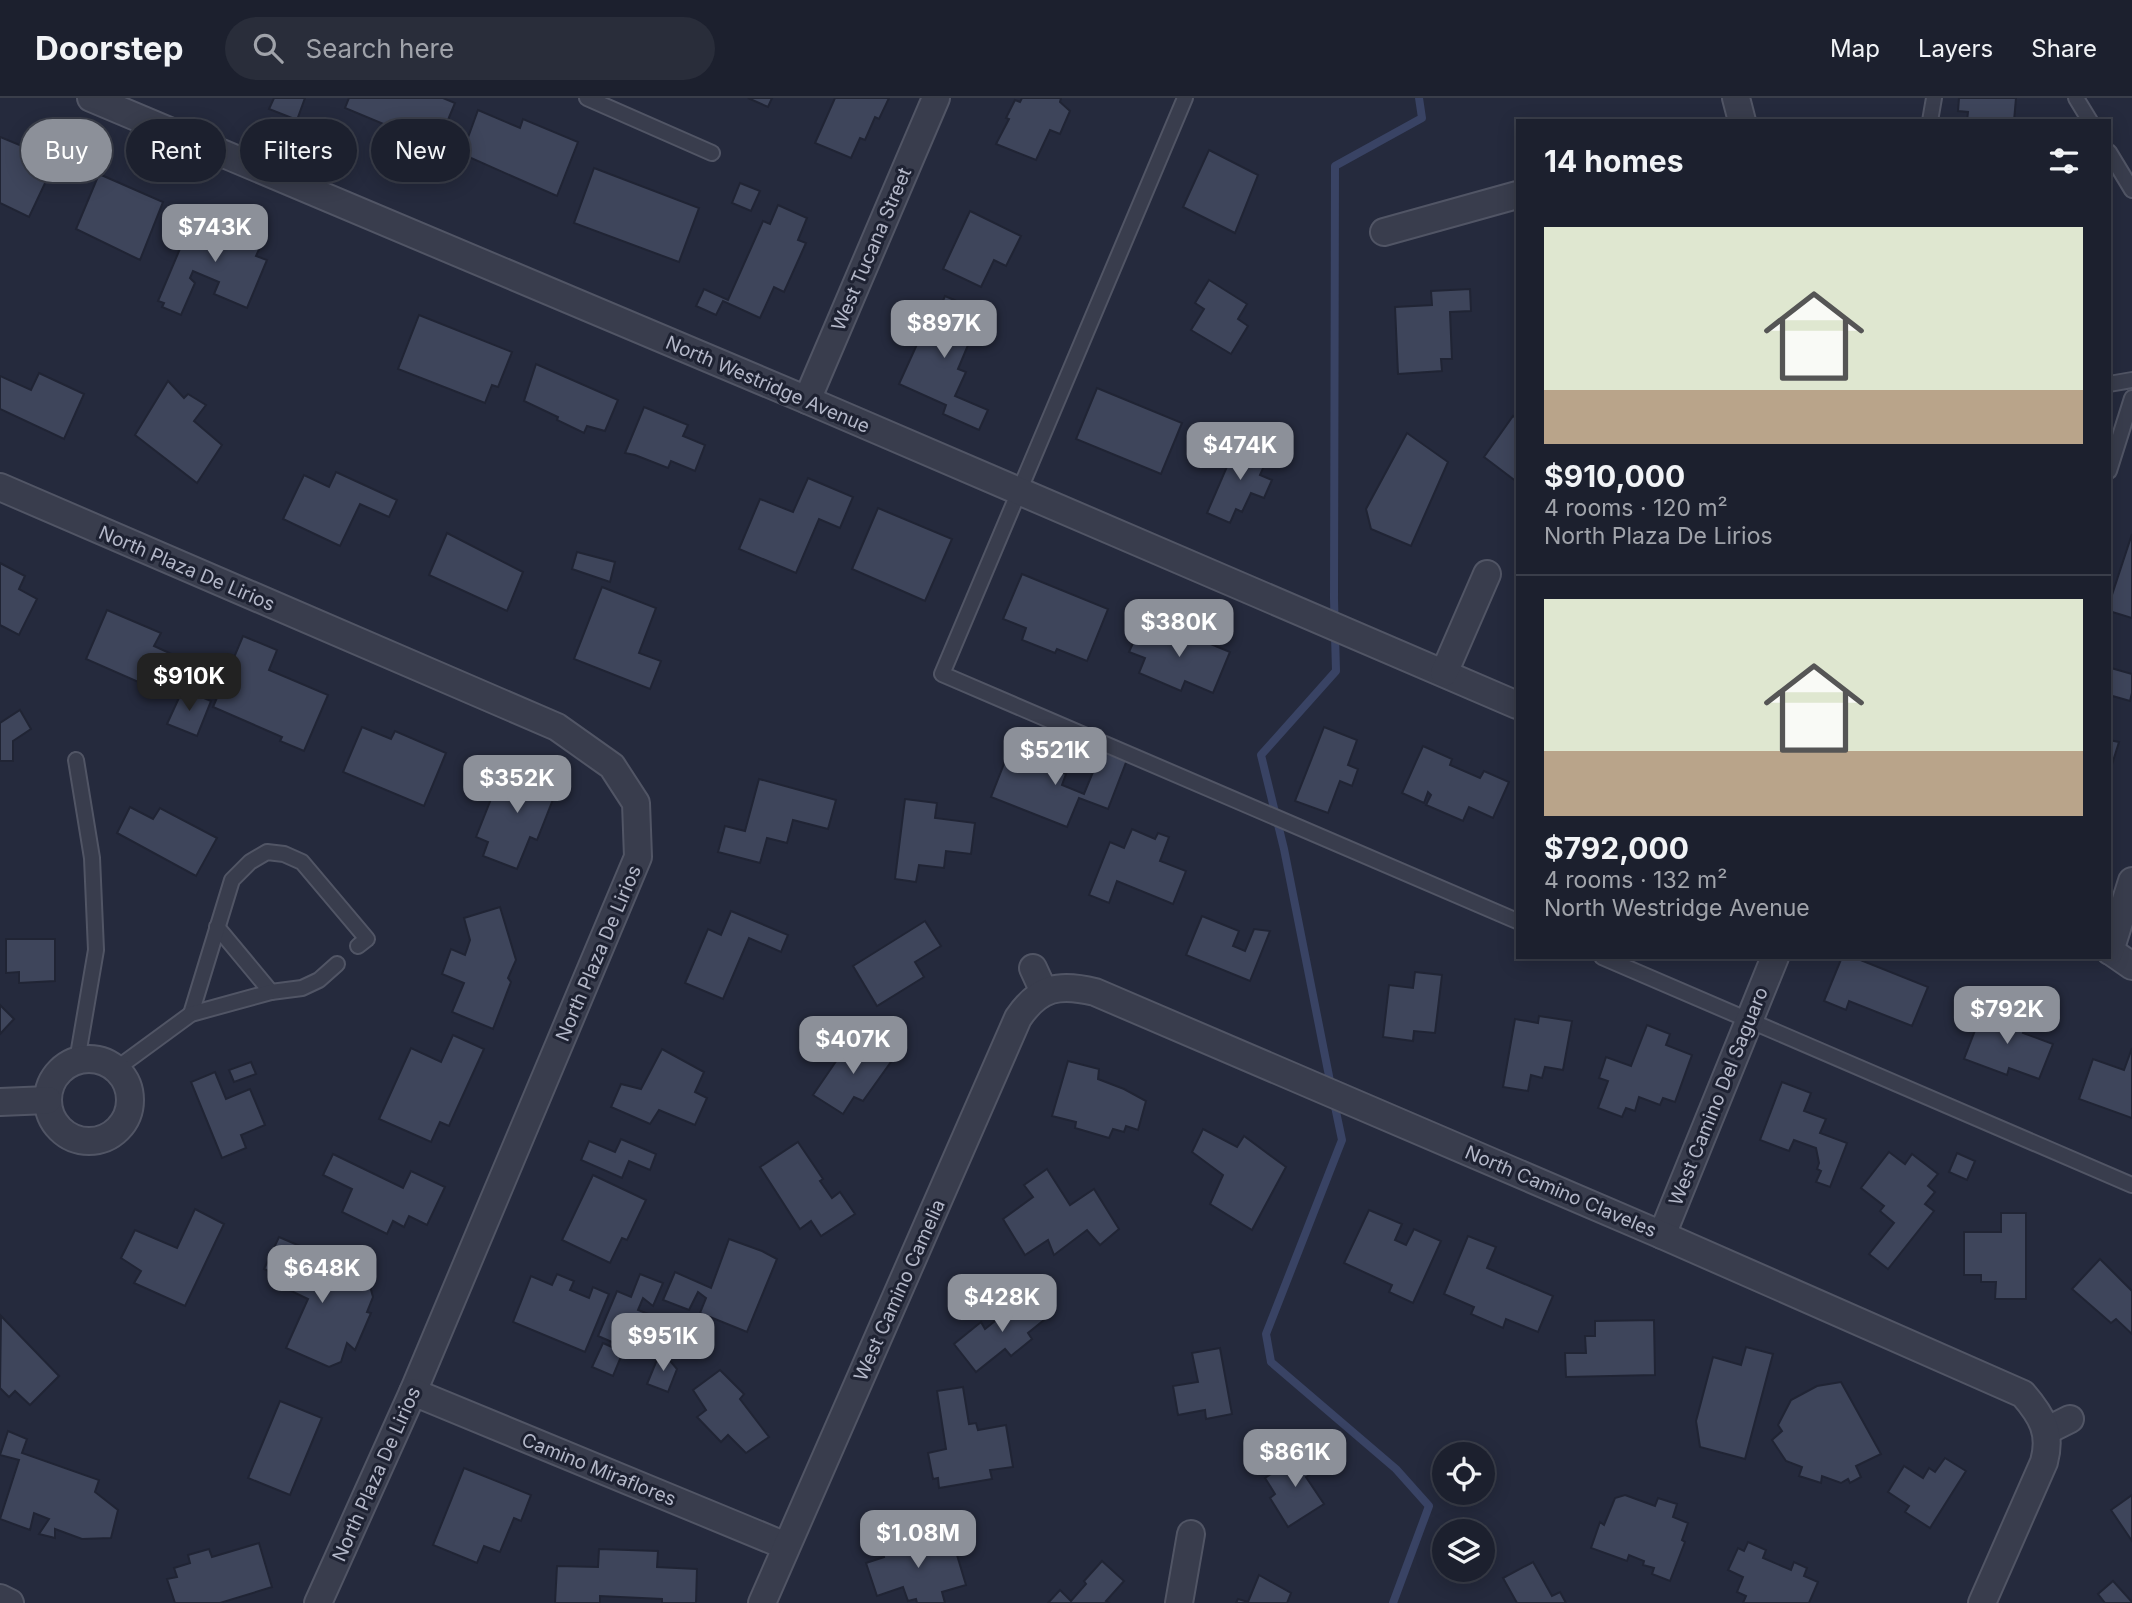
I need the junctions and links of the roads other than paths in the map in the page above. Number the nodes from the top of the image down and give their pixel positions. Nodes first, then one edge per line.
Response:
1 (90, 98) edge
2 (587, 98) edge
3 (936, 98) edge
4 (1185, 98) edge
5 (1736, 98) edge
6 (1934, 98) edge
7 (2076, 98) edge
8 (1741, 119) edge
9 (1930, 119) edge
10 (2089, 119) edge
11 (712, 153) dead end
12 (2111, 155) edge
13 (2132, 190) edge
14 (1516, 195) edge
15 (1384, 232) dead end
16 (2132, 380) edge
17 (2111, 384) edge
18 (2132, 398) edge
19 (807, 400) junction
20 (2111, 465) edge
21 (0, 487) edge
22 (1019, 491) junction
23 (1487, 574) dead end
24 (1444, 673) junction
25 (1516, 705) edge
26 (76, 760) dead end
27 (2132, 882) edge
28 (1516, 921) edge
29 (217, 927) junction
30 (2111, 945) edge
31 (358, 946) dead end
32 (2111, 952) edge
33 (1607, 959) edge
34 (1774, 959) edge
35 (337, 964) dead end
36 (2132, 966) edge
37 (1033, 968) dead end
38 (1047, 991) junction
39 (271, 992) junction
40 (191, 1014) junction
41 (1749, 1021) junction
42 (77, 1061) junction
43 (116, 1069) junction
44 (48, 1100) junction
45 (0, 1102) edge
46 (2132, 1185) edge
47 (1662, 1235) junction
48 (413, 1392) junction
49 (2070, 1419) dead end
50 (2046, 1432) junction
51 (1191, 1534) dead end
52 (786, 1546) junction
53 (0, 1598) edge
54 (10, 1603) edge
55 (318, 1603) edge
56 (762, 1603) edge
57 (1179, 1603) edge
58 (1982, 1603) edge

1 - 19 street, North Westridge Avenue
2 - 11 lane
3 - 19 street, West Tucana Street
4 - 22 lane
5 - 8 street
6 - 9 lane
7 - 10 lane
12 - 13 lane
14 - 15 street
16 - 17 lane
18 - 20 lane
19 - 22 street, North Westridge Avenue
21 - 48 street, North Plaza De Lirios
22 - 24 street, North Westridge Avenue
22 - 28 lane
23 - 24 street
24 - 25 street, North Westridge Avenue
26 - 42 lane
27 - 30 street
29 - 31 lane
29 - 39 lane
29 - 40 lane
32 - 36 street
33 - 41 lane
34 - 41 street, West Camino Del Saguaro
35 - 39 lane
37 - 38 street
38 - 47 street, North Camino Claveles
38 - 52 street, West Camino Camelia
39 - 40 lane
40 - 43 lane
41 - 46 lane
41 - 47 street, West Camino Del Saguaro
42 - 43 street
42 - 44 street
43 - 44 street
44 - 45 street
47 - 50 street, North Camino Claveles
48 - 52 street, Camino Miraflores
48 - 55 street, North Plaza De Lirios
49 - 50 street
50 - 58 street
51 - 57 street
52 - 56 street, West Camino Camelia
53 - 54 street

